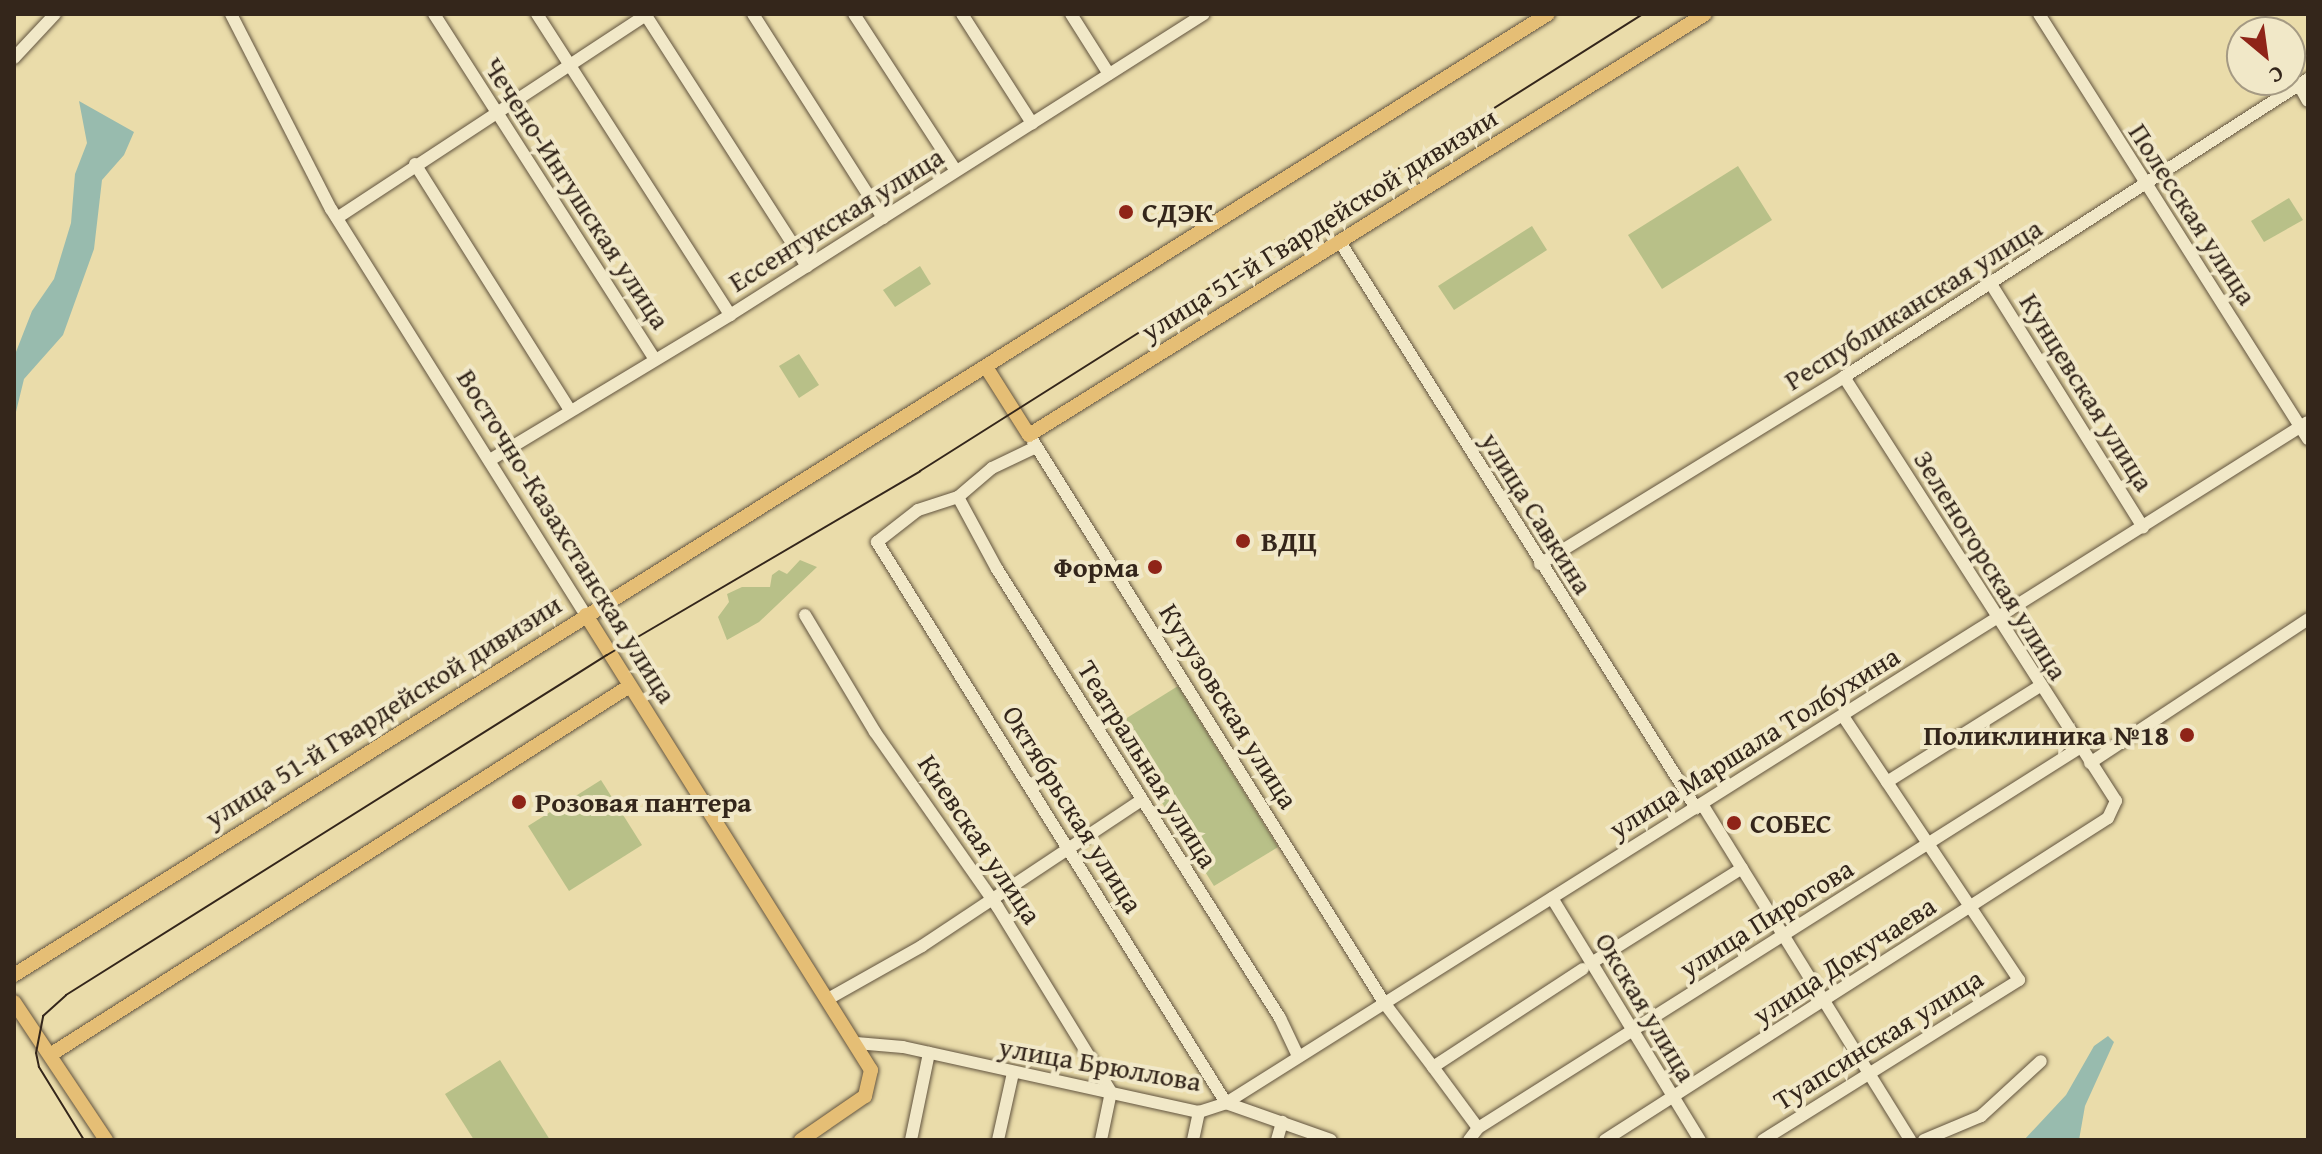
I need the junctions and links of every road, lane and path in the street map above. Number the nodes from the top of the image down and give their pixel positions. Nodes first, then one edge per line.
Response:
1 (55, 14) edge
2 (231, 14) edge
3 (434, 14) edge
4 (537, 14) edge
5 (646, 14) edge
6 (753, 14) edge
7 (854, 14) edge
8 (962, 14) edge
9 (1071, 14) edge
10 (1175, 14) edge
11 (1204, 14) edge
12 (1548, 14) edge
13 (1705, 14) edge
14 (2039, 14) edge
15 (1183, 27) junction
16 (14, 58) edge
17 (569, 64) junction
18 (1109, 74) junction
19 (2282, 96) edge
20 (495, 110) junction
21 (1032, 123) junction
22 (415, 164) junction
23 (956, 171) junction
24 (2144, 186) junction
25 (337, 218) junction
26 (883, 218) junction
27 (1340, 242) junction
28 (807, 266) junction
29 (1991, 284) junction
30 (730, 315) junction
31 (654, 358) junction
32 (986, 367) junction
33 (1844, 377) junction
34 (570, 410) junction
35 (2304, 424) edge
36 (2308, 439) edge
37 (1033, 441) junction
38 (490, 460) junction
39 (958, 497) junction
40 (2143, 527) junction
41 (1540, 564) junction
42 (586, 615) junction
43 (805, 615) dead end
44 (1998, 618) junction
45 (2308, 619) edge
46 (2040, 686) junction
47 (628, 687) junction
48 (1843, 716) junction
49 (2079, 748) junction
50 (2090, 763) junction
51 (1887, 782) junction
52 (1142, 800) junction
53 (1699, 806) junction
54 (2108, 818) joint
55 (1929, 846) junction
56 (1069, 850) junction
57 (1742, 868) junction
58 (1552, 898) junction
59 (991, 900) junction
60 (1972, 906) junction
61 (1783, 933) junction
62 (1588, 966) junction
63 (14, 975) edge
64 (828, 999) junction
65 (1826, 1000) junction
66 (1385, 1004) junction
67 (15, 1006) edge
68 (1633, 1032) junction
69 (856, 1043) junction
70 (929, 1053) junction
71 (50, 1055) junction
72 (1298, 1056) junction
73 (2041, 1061) dead end
74 (1433, 1067) junction
75 (1870, 1072) junction
76 (1013, 1073) junction
77 (1111, 1092) junction
78 (1673, 1099) junction
79 (1226, 1103) junction
80 (1199, 1112) junction
81 (1282, 1122) junction
82 (1478, 1128) junction
83 (106, 1140) edge
84 (801, 1140) edge
85 (911, 1140) edge
86 (998, 1140) edge
87 (1101, 1140) edge
88 (1193, 1140) edge
89 (1277, 1140) edge
90 (1331, 1140) edge
91 (1469, 1140) edge
92 (1605, 1140) edge
93 (1700, 1140) edge
94 (1763, 1140) edge
95 (1910, 1140) edge
96 (1924, 1140) edge

1 - 16 street
2 - 25 street, Восточно-Казахстанская улица
3 - 20 street, Чечено-Ингушская улица
4 - 17 street
5 - 17 street
5 - 28 street
6 - 26 street
7 - 23 street
8 - 21 street
9 - 18 street
10 - 15 street
11 - 15 street, Ессентукская улица
12 - 32 main road, улица 51-й Гвардейской дивизии
13 - 27 main road, улица 51-й Гвардейской дивизии
14 - 24 street, Полесская улица
15 - 18 street, Ессентукская улица
17 - 20 street
17 - 30 street
18 - 21 street, Ессентукская улица
19 - 24 street, Республиканская улица
20 - 22 street
20 - 31 street, Чечено-Ингушская улица
21 - 23 street, Ессентукская улица
22 - 25 street
22 - 34 street
23 - 26 street, Ессентукская улица
24 - 29 street, Республиканская улица
24 - 35 street, Полесская улица
25 - 38 street, Восточно-Казахстанская улица
26 - 28 street, Ессентукская улица
27 - 37 main road, улица 51-й Гвардейской дивизии
27 - 41 street, улица Савкина
28 - 30 street, Ессентукская улица
29 - 33 street, Республиканская улица
29 - 40 street, Кунцевская улица
30 - 31 street, Ессентукская улица
31 - 34 street, Ессентукская улица
32 - 37 main road
32 - 42 main road, улица 51-й Гвардейской дивизии
33 - 41 street, Республиканская улица
33 - 44 street, Зеленогорская улица
34 - 38 street, Ессентукская улица
35 - 36 street, Полесская улица
35 - 40 street, улица Маршала Толбухина
37 - 39 street
37 - 66 street, Кутузовская улица
38 - 42 street, Восточно-Казахстанская улица
39 - 52 street, Театральная улица
39 - 56 street, Октябрьская улица
40 - 44 street, улица Маршала Толбухина
41 - 53 street, улица Савкина
42 - 47 main road, Восточно-Казахстанская улица
42 - 63 main road, улица 51-й Гвардейской дивизии
43 - 59 street, Киевская улица
44 - 46 street, Зеленогорская улица
44 - 48 street, улица Маршала Толбухина
45 - 50 street
46 - 49 street, Зеленогорская улица
46 - 51 street
47 - 64 main road, Восточно-Казахстанская улица
47 - 71 main road
48 - 51 street
48 - 53 street, улица Маршала Толбухина
49 - 50 street, Зеленогорская улица
49 - 55 street, улица Пирогова
50 - 54 street, Зеленогорская улица
51 - 55 street
52 - 56 street
52 - 72 street, Театральная улица
53 - 57 street, улица Савкина
53 - 58 street, улица Маршала Толбухина
54 - 60 street, улица Докучаева
55 - 60 street
55 - 61 street, улица Пирогова
56 - 59 street
56 - 79 street, Октябрьская улица
57 - 61 street, улица Савкина
57 - 62 street
58 - 62 street, Окская улица
58 - 66 street, улица Маршала Толбухина
59 - 64 street
59 - 77 street, Киевская улица
60 - 65 street, улица Докучаева
60 - 75 street, Туапсинская улица
61 - 65 street, улица Савкина
61 - 68 street, улица Пирогова
62 - 68 street, Окская улица
62 - 74 street
64 - 69 main road, Восточно-Казахстанская улица
65 - 75 street, улица Савкина
65 - 78 street, улица Докучаева
66 - 72 street, улица Маршала Толбухина
66 - 74 street, Кутузовская улица
67 - 71 main road
68 - 78 street, Окская улица
68 - 82 street, улица Пирогова
69 - 70 street, улица Брюллова
69 - 84 main road, Восточно-Казахстанская улица
70 - 76 street, улица Брюллова
70 - 85 street
71 - 83 main road
72 - 79 street, улица Маршала Толбухина
73 - 96 street
74 - 82 street, Кутузовская улица
75 - 94 street, Туапсинская улица
75 - 95 street, улица Савкина
76 - 77 street, улица Брюллова
76 - 86 street
77 - 80 street, улица Брюллова
77 - 87 street
78 - 92 street, улица Докучаева
78 - 93 street, Окская улица
79 - 80 street, улица Брюллова
79 - 81 street, улица Брюллова
80 - 88 street
81 - 89 street
81 - 90 street, улица Брюллова
82 - 91 street

